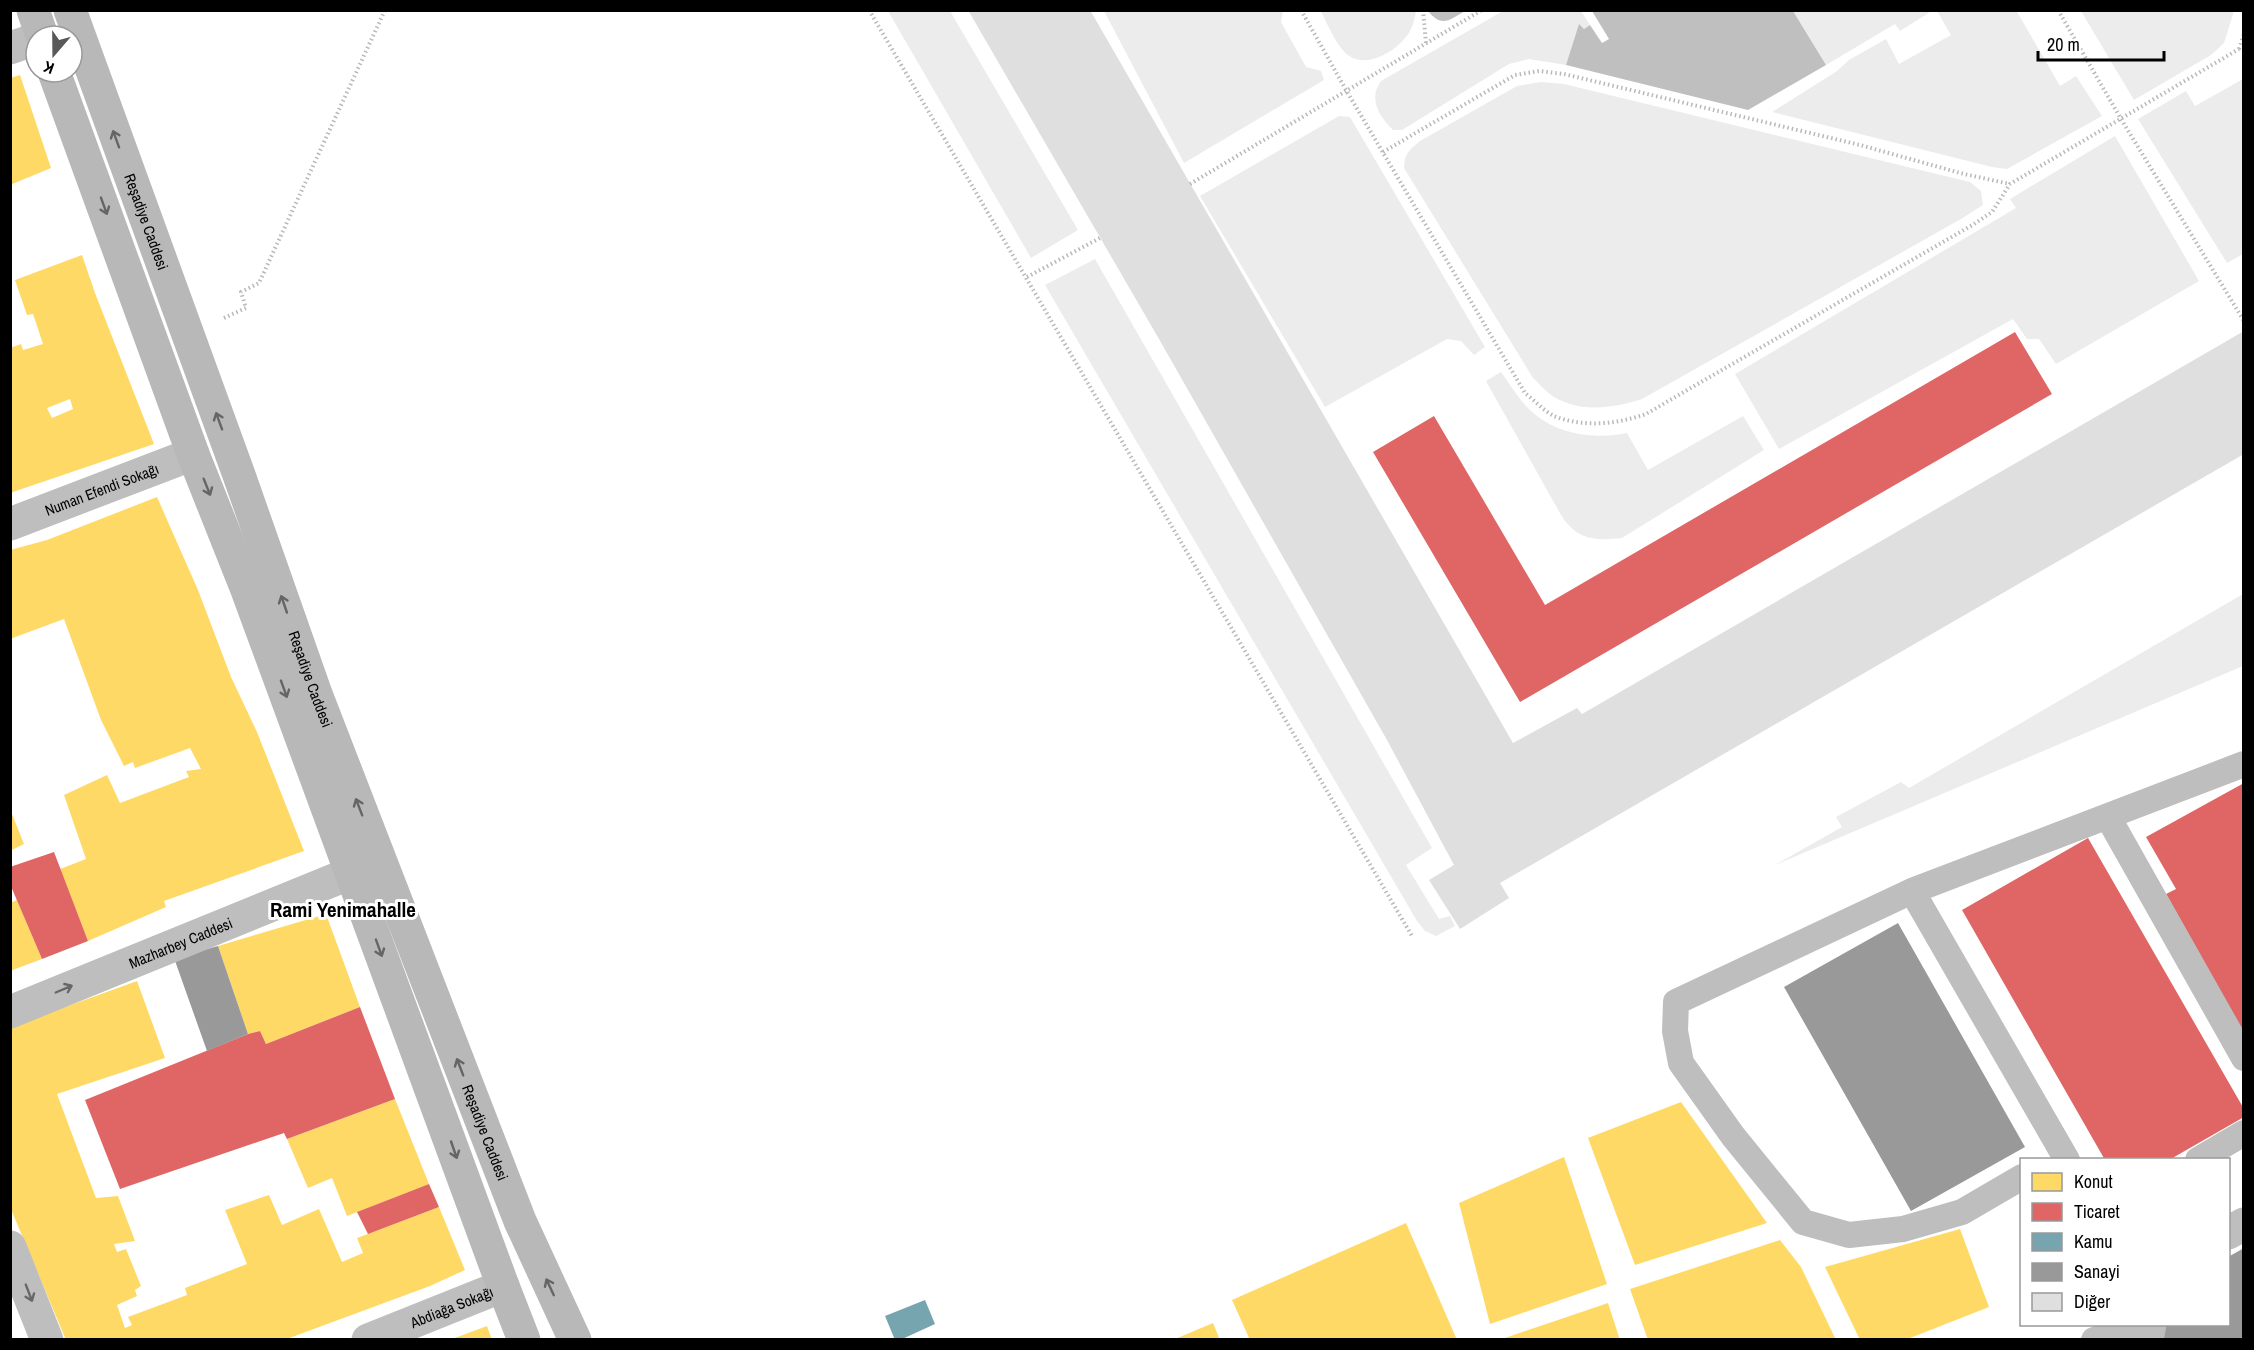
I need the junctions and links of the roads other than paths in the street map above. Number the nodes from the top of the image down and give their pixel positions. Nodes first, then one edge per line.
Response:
1 (70, 10) edge
2 (58, 84) edge
3 (193, 454) junction
4 (10, 524) edge
5 (2244, 764) edge
6 (2108, 817) junction
7 (366, 867) junction
8 (1912, 891) junction
9 (10, 1012) edge
10 (2244, 1058) edge
11 (2244, 1133) edge
12 (2061, 1158) edge
13 (2201, 1158) edge
14 (2020, 1178) edge
15 (2244, 1224) edge
16 (2230, 1232) edge
17 (10, 1247) edge
18 (503, 1286) junction
19 (2143, 1326) edge
20 (46, 1340) edge
21 (368, 1340) edge
22 (524, 1340) edge
23 (575, 1340) edge
24 (2094, 1340) edge

7 -> 1 main road, Reşadiye Caddesi
2 -> 3 main road, Reşadiye Caddesi
3 - 4 street, Numan Efendi Sokağı
3 -> 7 main road, Reşadiye Caddesi
5 - 6 lane
6 - 8 lane
6 - 10 lane
9 -> 7 street, Mazharbey Caddesi
7 -> 18 main road, Reşadiye Caddesi
23 -> 7 main road, Reşadiye Caddesi
8 - 12 lane
8 - 14 lane
11 - 13 lane
15 - 16 street
17 -> 20 street
18 - 21 street, Abdiağa Sokağı
18 - 22 main road, Reşadiye Caddesi
19 - 24 lane

